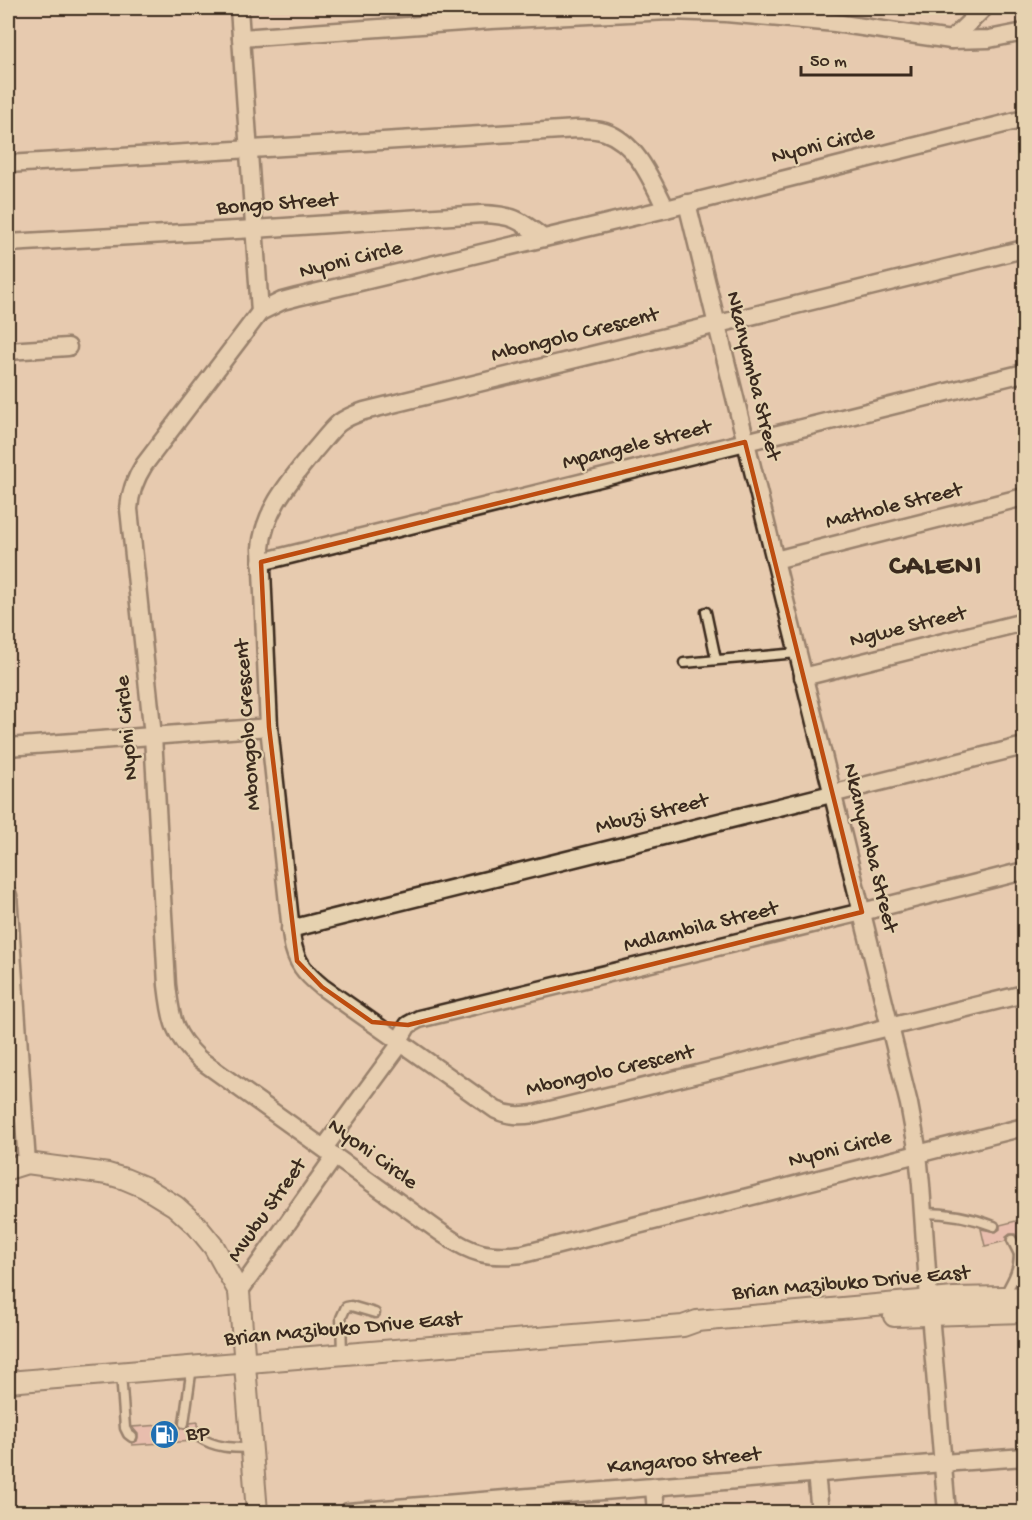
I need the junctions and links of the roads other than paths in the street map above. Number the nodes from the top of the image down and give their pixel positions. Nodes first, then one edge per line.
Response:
1 (239, 8) edge
2 (805, 8) edge
3 (984, 8) edge
4 (695, 9) edge
5 (785, 18) junction
6 (1024, 32) edge
7 (242, 38) junction
8 (951, 40) junction
9 (1024, 119) edge
10 (249, 150) junction
11 (8, 164) edge
12 (687, 204) junction
13 (666, 209) junction
14 (254, 229) junction
15 (543, 238) junction
16 (8, 243) edge
17 (1024, 249) edge
18 (260, 312) junction
19 (716, 325) junction
20 (68, 347) dead end
21 (8, 351) edge
22 (1024, 373) edge
23 (745, 442) junction
24 (1024, 497) edge
25 (775, 560) junction
26 (261, 562) junction
27 (706, 612) dead end
28 (1024, 622) edge
29 (798, 653) junction
30 (716, 659) junction
31 (684, 663) dead end
32 (803, 677) junction
33 (269, 727) junction
34 (153, 736) junction
35 (1024, 746) edge
36 (8, 747) edge
37 (832, 794) junction
38 (1024, 871) edge
39 (8, 895) edge
40 (862, 912) junction
41 (290, 929) junction
42 (1024, 994) edge
43 (372, 1022) junction
44 (408, 1025) junction
45 (890, 1027) junction
46 (400, 1042) junction
47 (1024, 1127) edge
48 (329, 1152) junction
49 (918, 1153) junction
50 (27, 1163) junction
51 (8, 1169) edge
52 (923, 1213) junction
53 (993, 1226) dead end
54 (1012, 1240) dead end
55 (1019, 1255) junction
56 (1024, 1265) edge
57 (239, 1292) junction
58 (1003, 1297) junction
59 (1024, 1298) edge
60 (930, 1307) junction
61 (1024, 1312) edge
62 (375, 1313) dead end
63 (342, 1354) junction
64 (244, 1362) junction
65 (192, 1367) junction
66 (121, 1373) junction
67 (8, 1382) edge
68 (184, 1423) dead end
69 (132, 1437) dead end
70 (199, 1437) dead end
71 (251, 1448) junction
72 (1024, 1457) edge
73 (943, 1463) junction
74 (816, 1473) junction
75 (654, 1488) junction
76 (511, 1506) edge
77 (257, 1512) edge
78 (348, 1512) edge
79 (656, 1512) edge
80 (820, 1512) edge
81 (946, 1512) edge

1 - 7 street
2 - 5 street
3 - 8 street
4 - 5 street
4 - 7 street
5 - 8 street
6 - 8 street
7 - 10 street
9 - 12 street, Nyoni Circle
10 - 11 street
10 - 13 street
10 - 14 street
12 - 13 street, Nyoni Circle
12 - 19 street, Nkanyamba Street
13 - 15 street, Nyoni Circle
14 - 15 street, Bongo Street
14 - 16 street, Bongo Street
14 - 18 street
15 - 18 street, Nyoni Circle
17 - 19 street, Mbongolo Crescent
18 - 34 street, Nyoni Circle
19 - 23 street, Nkanyamba Street
19 - 26 street, Mbongolo Crescent
20 - 21 street
22 - 23 street, Mpangele Street
23 - 25 street, Nkanyamba Street
23 - 26 street, Mpangele Street
24 - 25 street, Mathole Street
25 - 29 street, Nkanyamba Street
26 - 33 street, Mbongolo Crescent
27 - 30 lane
28 - 32 street, Ngwe Street
29 - 30 lane
29 - 32 street, Nkanyamba Street
30 - 31 lane
32 - 37 street, Nkanyamba Street
33 - 34 street
33 - 41 street, Mbongolo Crescent
34 - 36 street
34 - 48 street, Nyoni Circle
35 - 37 street, Mbuzi Street
37 - 40 street, Nkanyamba Street
37 - 41 street, Mbuzi Street
38 - 40 street, Mdlambila Street
39 - 50 street
40 - 44 street, Mdlambila Street
40 - 45 street, Nkanyamba Street
41 - 43 street, Mbongolo Crescent
42 - 45 street, Mbongolo Crescent
43 - 44 street
43 - 46 street, Mbongolo Crescent
44 - 46 street
45 - 46 street, Mbongolo Crescent
45 - 49 street, Nkanyamba Street
46 - 48 street, Mvubu Street
47 - 49 street, Nyoni Circle
48 - 49 street, Nyoni Circle
48 - 57 street, Mvubu Street
49 - 52 street, Nkanyamba Street
50 - 51 street
50 - 57 street
52 - 53 lane
52 - 60 street, Nkanyamba Street
54 - 55 lane
55 - 56 lane
55 - 58 lane
57 - 64 street
58 - 59 street, Brian Mazibuko Drive East
58 - 60 street, Brian Mazibuko Drive East
60 - 61 street, Brian Mazibuko Drive East
60 - 63 street, Brian Mazibuko Drive East
60 - 73 street, Nkanyamba Street
62 - 63 lane
63 - 64 street, Brian Mazibuko Drive East
64 - 65 street, Brian Mazibuko Drive East
64 - 71 street
65 - 66 street, Brian Mazibuko Drive East
65 - 68 lane
66 - 67 street, Brian Mazibuko Drive East
66 - 69 lane
70 - 71 lane
71 - 77 street
72 - 73 street, Kangaroo Street
73 - 74 street, Kangaroo Street
73 - 81 street, Nkanyamba Street
74 - 75 street, Kangaroo Street
74 - 80 street
75 - 76 street, Kangaroo Street
75 - 79 street
76 - 78 street, Kangaroo Street

